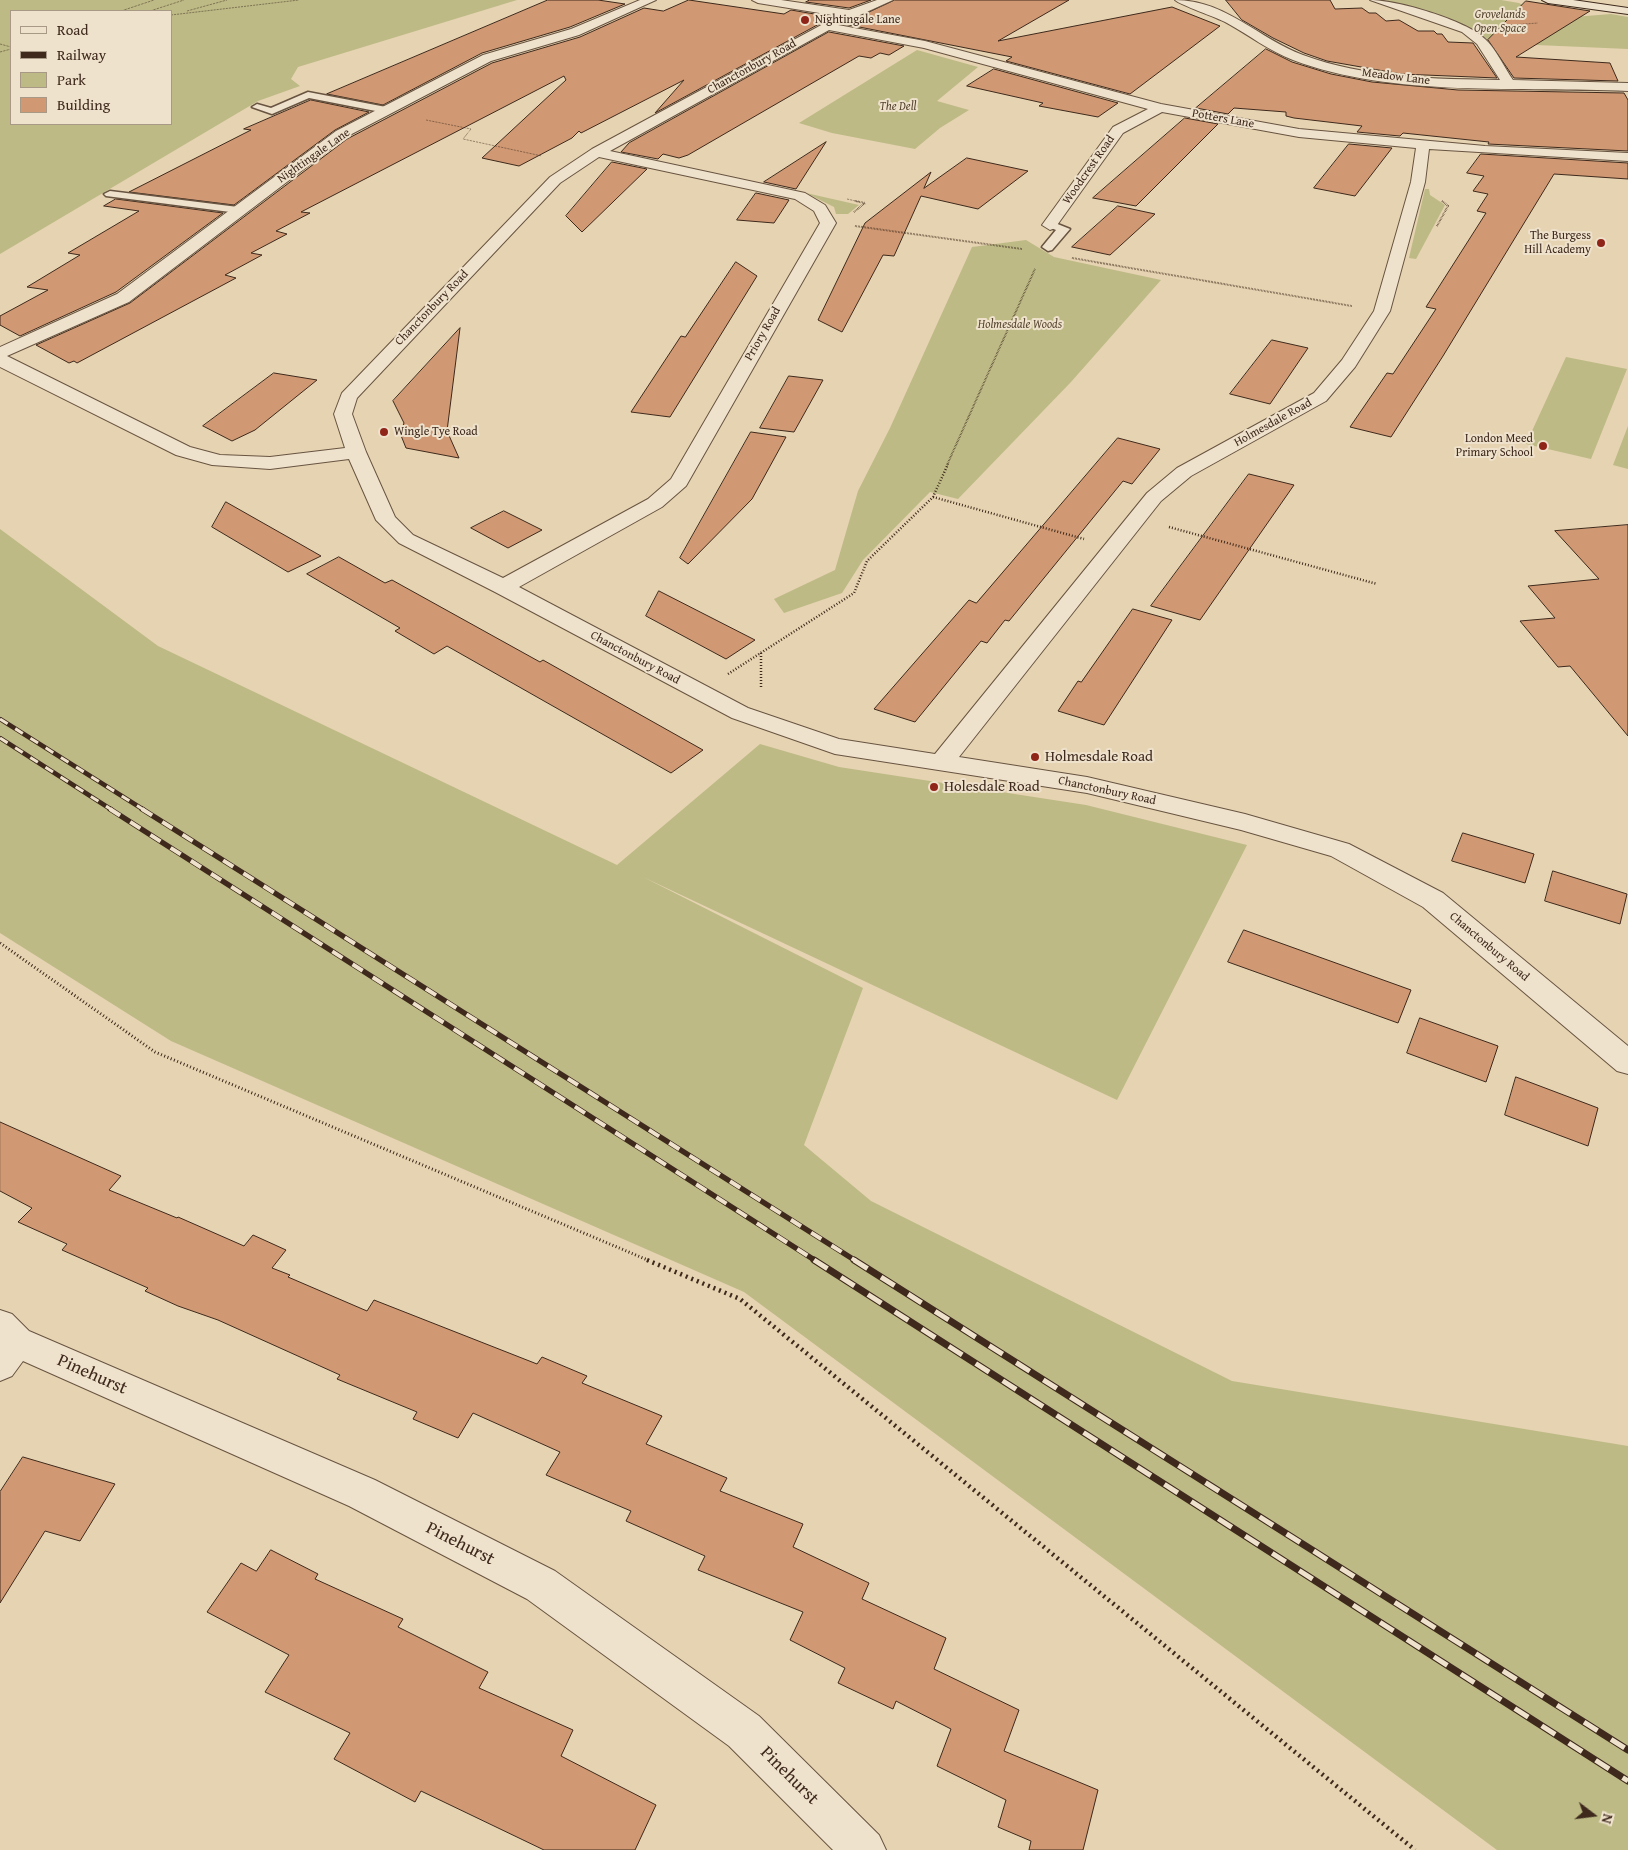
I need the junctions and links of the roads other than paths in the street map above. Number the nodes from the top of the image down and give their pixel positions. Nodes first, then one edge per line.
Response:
1 (650, 0) edge
2 (758, 0) edge
3 (887, 0) edge
4 (1181, 0) edge
5 (1376, 0) edge
6 (1548, 0) edge
7 (1628, 11) edge
8 (850, 14) junction
9 (827, 26) junction
10 (1509, 84) junction
11 (1628, 87) edge
12 (257, 107) dead end
13 (1160, 108) junction
14 (385, 111) junction
15 (1423, 144) junction
16 (598, 152) junction
17 (1628, 157) edge
18 (110, 194) dead end
19 (238, 210) junction
20 (1050, 225) joint
21 (1045, 250) road end
22 (0, 353) edge
23 (0, 360) edge
24 (356, 452) junction
25 (503, 587) junction
26 (940, 763) junction
27 (1628, 1063) edge
28 (6, 1344) edge
29 (864, 1850) edge

1 - 14 street, Nightingale Lane
2 - 8 street
3 - 8 street, Chanctonbury Road
4 - 10 street, Meadow Lane
5 - 10 street
6 - 7 street
8 - 9 street, Chanctonbury Road
9 - 13 street, Potters Lane
9 - 16 street, Chanctonbury Road
10 - 11 street, Meadow Lane
12 - 14 lane
13 - 15 street, Potters Lane
13 - 20 street, Woodcrest Road
14 - 19 street, Nightingale Lane
15 - 17 street, Potters Lane
15 - 26 street, Holmesdale Road
16 - 24 street, Chanctonbury Road
16 - 25 street, Priory Road
18 - 19 lane
19 - 22 street, Nightingale Lane
20 - 21 lane
23 - 24 street
24 - 25 street, Chanctonbury Road
25 - 26 street, Chanctonbury Road
26 - 27 street, Chanctonbury Road
28 - 29 street, Pinehurst

